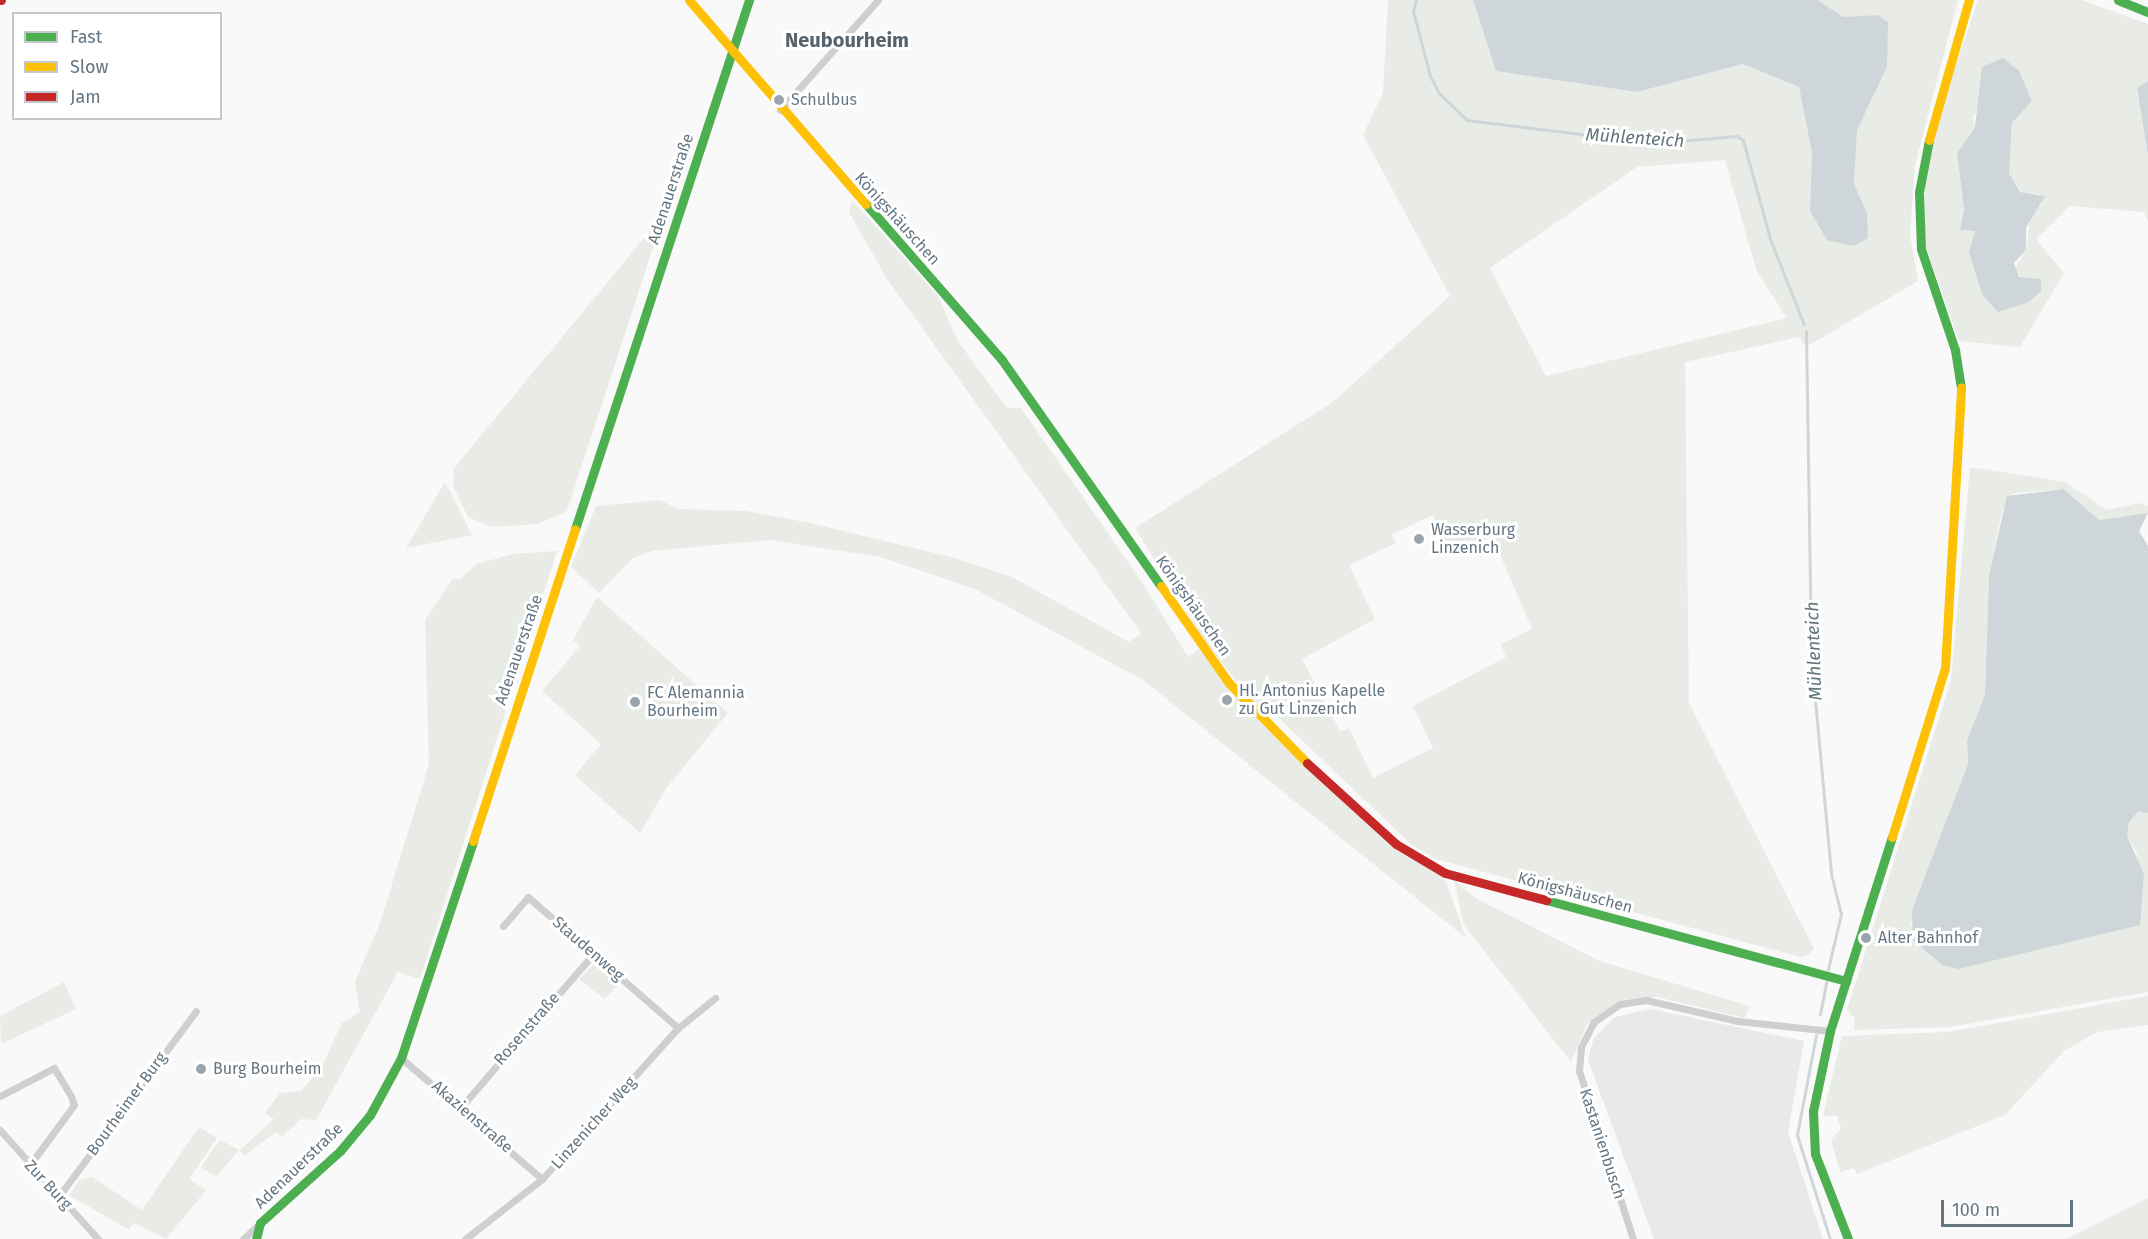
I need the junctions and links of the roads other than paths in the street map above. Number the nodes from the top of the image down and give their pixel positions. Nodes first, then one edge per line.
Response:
1 (689, 0) edge
2 (749, 0) edge
3 (878, 0) edge
4 (1969, 0) edge
5 (2118, 0) edge
6 (2148, 12) edge
7 (731, 54) junction
8 (780, 110) junction
9 (503, 926) dead end
10 (594, 953) junction
11 (1846, 981) junction
12 (715, 998) dead end
13 (196, 1011) dead end
14 (678, 1028) junction
15 (1830, 1031) junction
16 (401, 1058) junction
17 (0, 1096) edge
18 (462, 1106) junction
19 (0, 1130) edge
20 (29, 1166) junction
21 (542, 1179) junction
22 (59, 1196) junction
23 (260, 1223) junction
24 (98, 1239) edge
25 (243, 1239) edge
26 (255, 1239) edge
27 (465, 1239) edge
28 (1634, 1239) edge
29 (1848, 1239) edge

1 - 7 street, Königshäuschen
2 - 7 street, Adenauerstraße
3 - 8 street
4 - 11 street
5 - 6 street
7 - 8 street, Königshäuschen
7 - 16 street, Adenauerstraße
8 - 11 street, Königshäuschen
9 - 10 street, Staudenweg
10 - 14 street, Staudenweg
10 - 18 street, Rosenstraße
11 - 15 street
12 - 14 street, Linzenicher Weg
13 - 22 street, Bourheimer Burg
14 - 21 street, Linzenicher Weg
15 - 28 street, Kastanienbusch
15 - 29 street
16 - 18 street, Akazienstraße
16 - 23 street, Adenauerstraße
17 - 20 street
18 - 21 street, Akazienstraße
19 - 20 street, Zur Burg
20 - 22 street, Zur Burg
21 - 27 street, Linzenicher Weg
22 - 24 street, Zur Burg
23 - 25 street
23 - 26 street, Adenauerstraße

